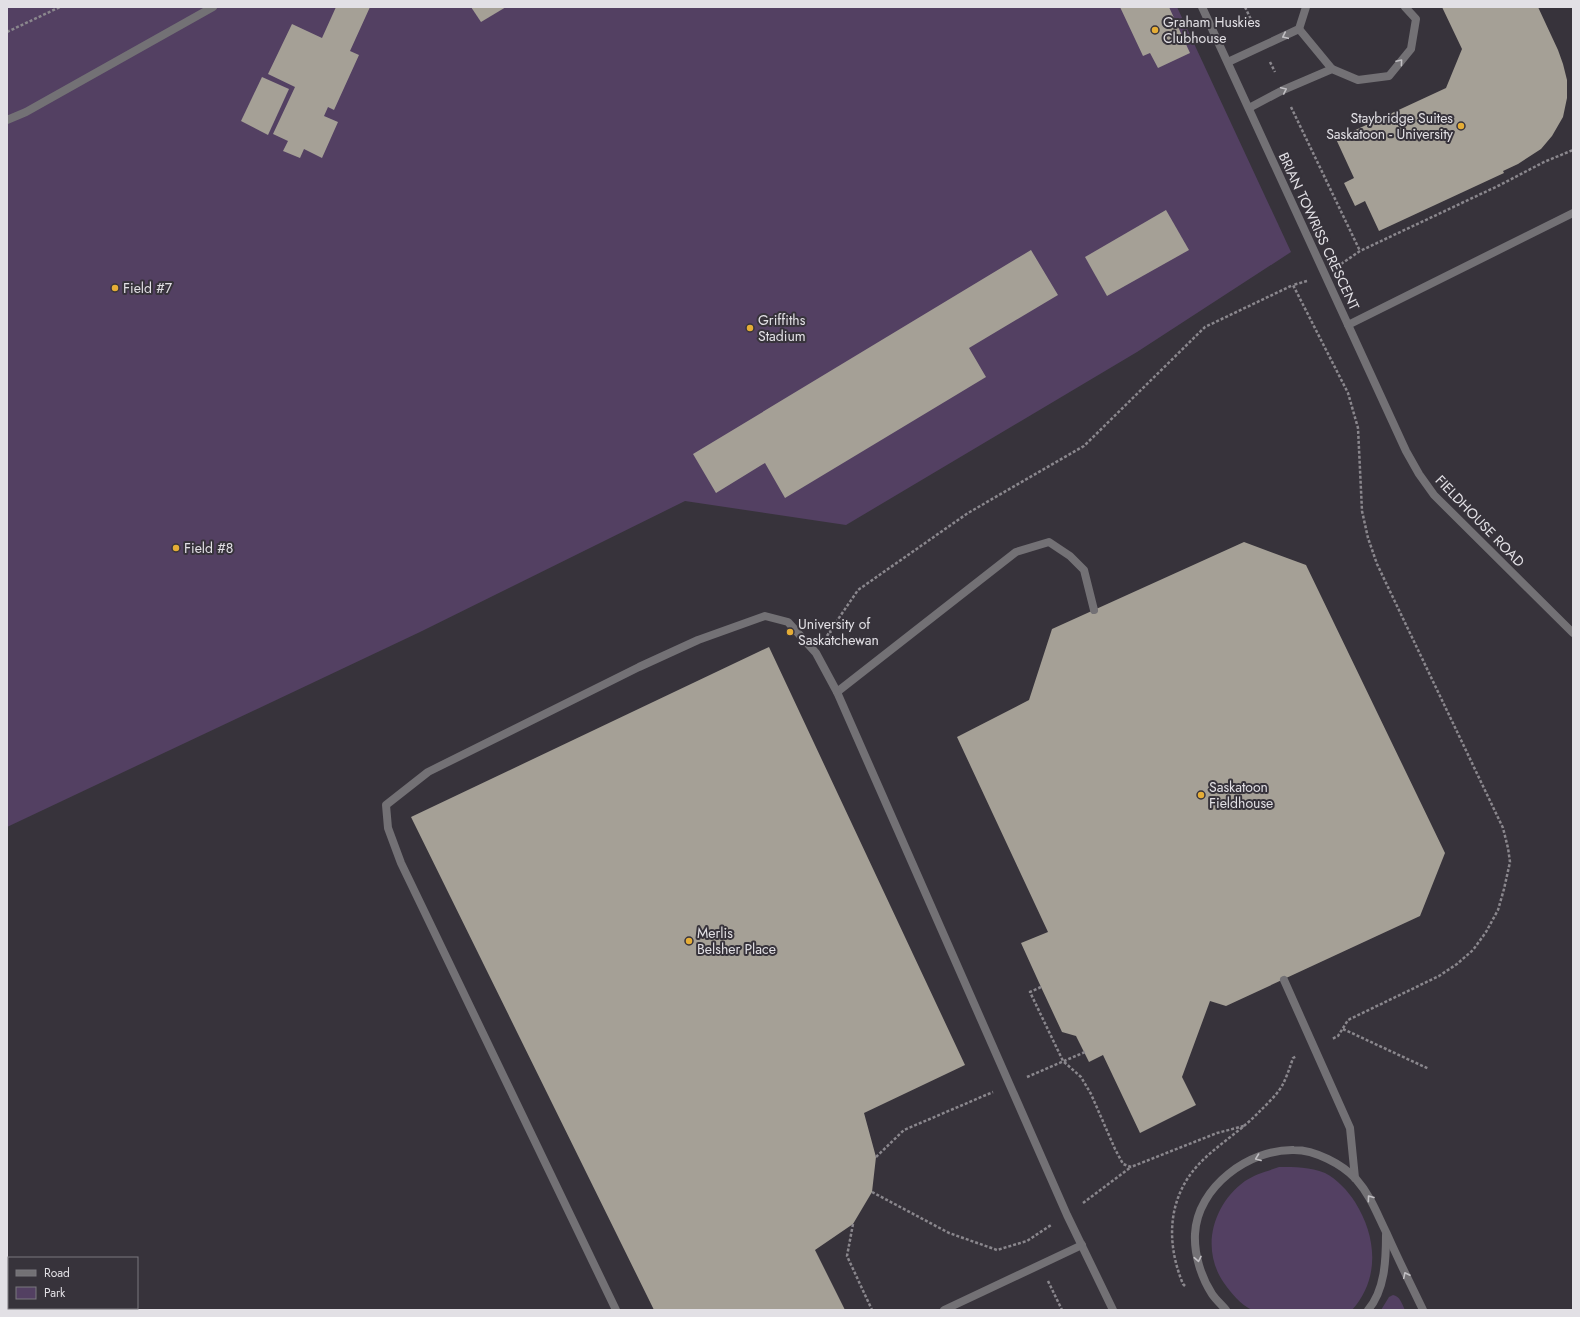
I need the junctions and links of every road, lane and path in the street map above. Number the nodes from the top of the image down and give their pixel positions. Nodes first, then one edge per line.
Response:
1 (60, 7) edge
2 (213, 7) edge
3 (1202, 7) edge
4 (1245, 7) edge
5 (1306, 7) edge
6 (1404, 7) edge
7 (1299, 30) junction
8 (7, 32) edge
9 (1263, 46) junction
10 (1228, 62) junction
11 (1332, 69) junction
12 (1283, 90) junction
13 (1249, 108) junction
14 (7, 120) edge
15 (1573, 150) edge
16 (1573, 213) edge
17 (1360, 251) junction
18 (1324, 275) junction
19 (1294, 285) junction
20 (1348, 326) junction
21 (1094, 610) dead end
22 (830, 631) dead end
23 (1573, 633) edge
24 (837, 692) junction
25 (1284, 980) dead end
26 (1041, 987) dead end
27 (1343, 1029) junction
28 (1314, 1049) junction
29 (1084, 1052) dead end
30 (1063, 1061) junction
31 (1429, 1068) dead end
32 (1009, 1085) junction
33 (1247, 1125) junction
34 (876, 1157) dead end
35 (1131, 1167) junction
36 (1355, 1178) junction
37 (872, 1192) dead end
38 (1067, 1215) junction
39 (853, 1224) dead end
40 (1386, 1233) junction
41 (1082, 1245) junction
42 (1212, 1294) junction
43 (616, 1310) edge
44 (872, 1310) edge
45 (944, 1310) edge
46 (1113, 1310) edge
47 (1226, 1310) edge
48 (1368, 1310) edge
49 (1423, 1310) edge

1 - 8 path
2 - 14 street
3 - 10 street, BRIAN TOWRISS CRESCENT
4 - 9 path
5 - 7 street
11 -> 6 street
7 -> 9 street
7 - 11 street
9 - 10 street
9 - 12 path
10 - 13 street, BRIAN TOWRISS CRESCENT
12 -> 11 street
12 - 13 street
12 - 17 path
13 - 18 street, BRIAN TOWRISS CRESCENT
15 - 17 path
16 - 20 street, BRIAN TOWRISS CRESCENT
17 - 18 path
18 - 19 path
18 - 20 street, BRIAN TOWRISS CRESCENT
19 - 22 path
19 - 27 path
20 - 23 street, FIELDHOUSE ROAD
21 - 24 street
24 - 32 street
24 - 43 street
25 - 28 street
26 - 30 path
27 - 28 path
27 - 31 path
28 - 33 path
28 - 36 street
29 - 30 path
30 - 32 path
30 - 35 path
32 - 34 path
32 - 38 street
33 - 35 path
33 - 42 path
35 - 38 path
40 -> 36 street
36 -> 42 street
37 - 38 path
38 - 41 street
39 - 44 path
40 - 48 street
49 -> 40 street
41 - 45 street
41 - 46 street
42 - 47 street

